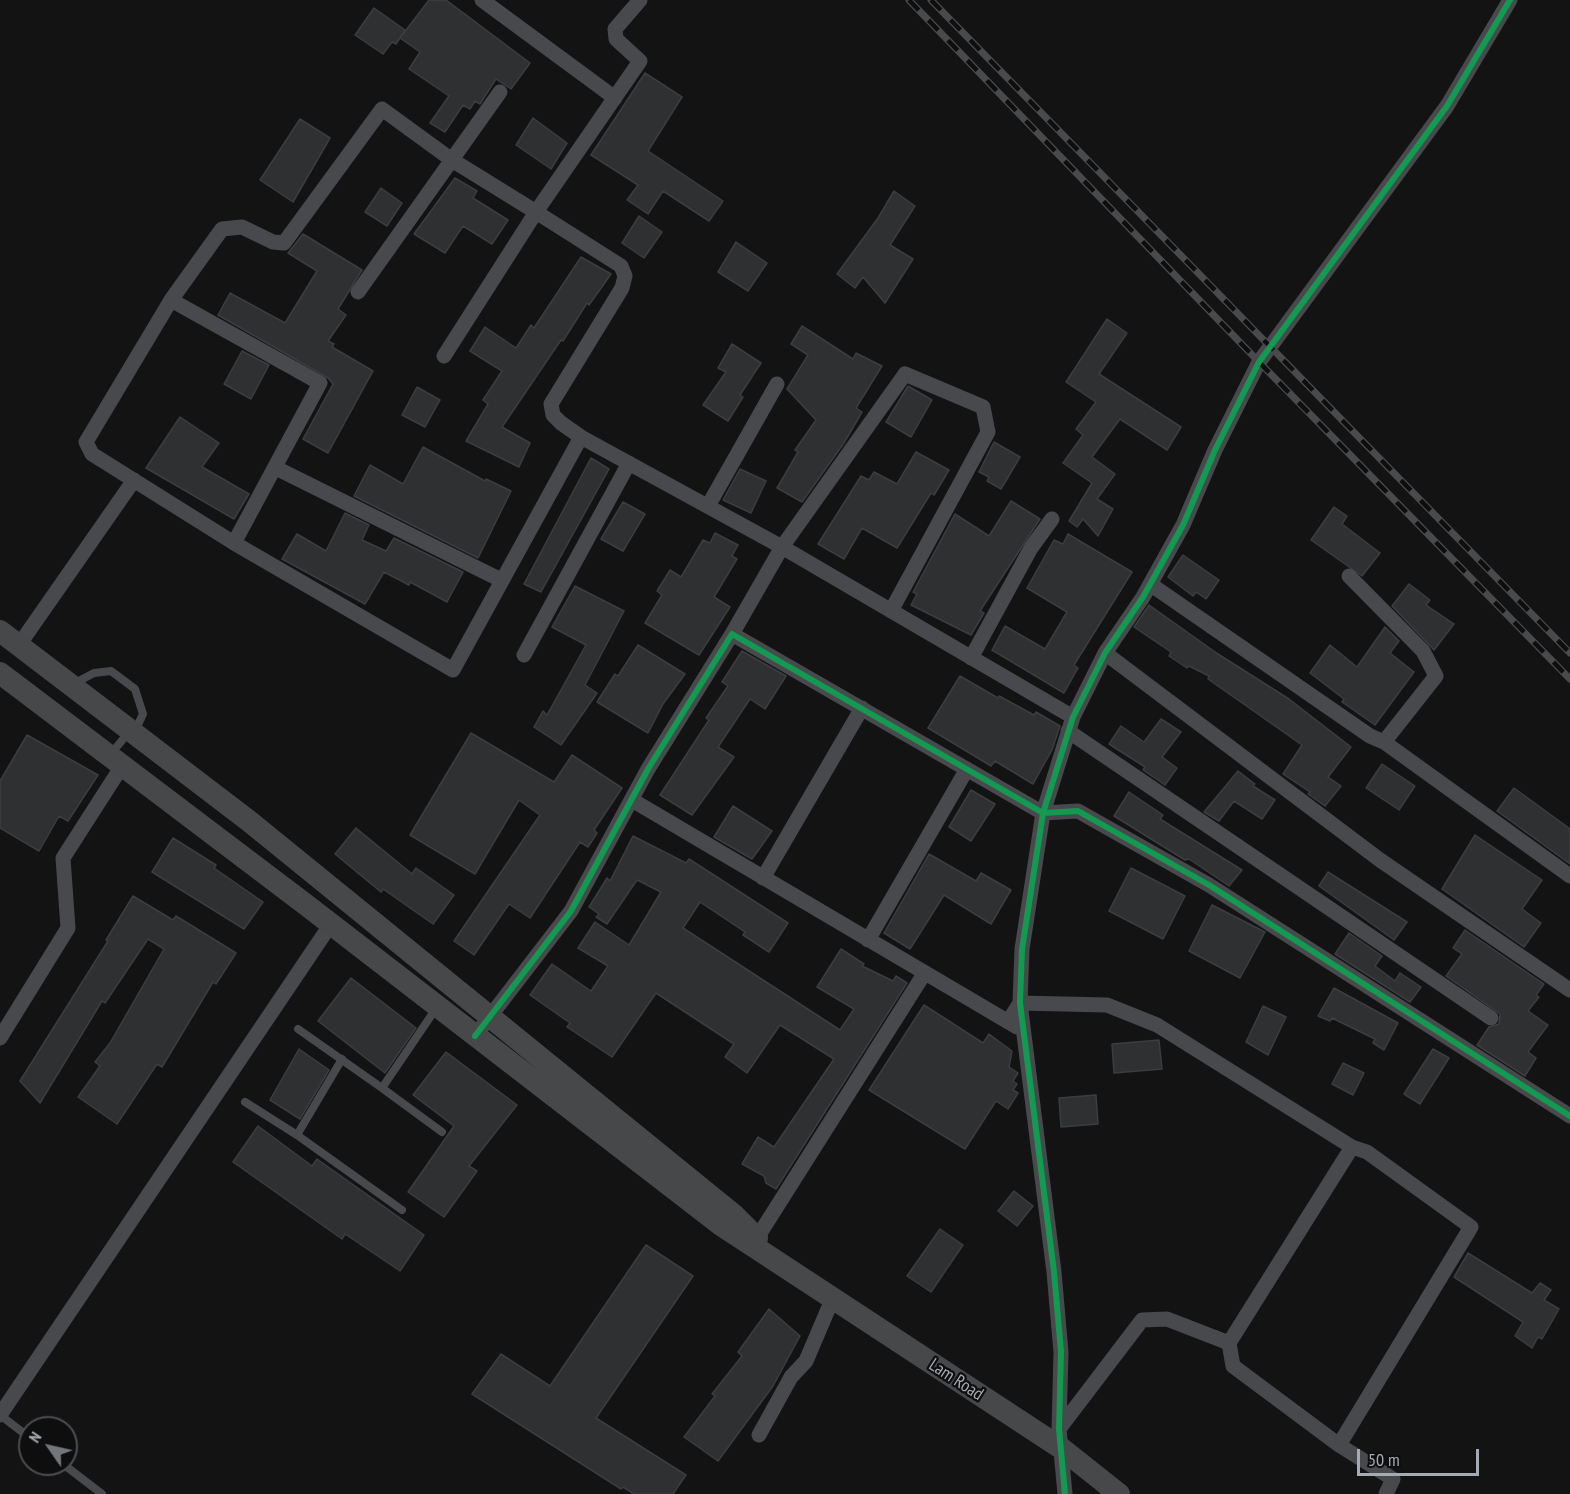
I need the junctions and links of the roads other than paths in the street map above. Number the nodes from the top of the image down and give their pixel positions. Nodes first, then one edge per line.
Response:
1 (482, 0) edge
2 (640, 0) edge
3 (1510, 0) edge
4 (500, 92) dead end
5 (615, 98) junction
6 (452, 160) junction
7 (536, 212) junction
8 (358, 292) dead end
9 (171, 300) junction
10 (444, 356) dead end
11 (777, 384) dead end
12 (581, 437) junction
13 (629, 463) junction
14 (276, 468) junction
15 (134, 480) junction
16 (708, 506) junction
17 (1052, 519) dead end
18 (234, 543) junction
19 (782, 547) junction
20 (1349, 576) dead end
21 (501, 580) junction
22 (1150, 584) junction
23 (891, 611) junction
24 (0, 631) edge
25 (732, 634) junction
26 (19, 645) junction
27 (1105, 653) junction
28 (524, 655) dead end
29 (971, 658) junction
30 (0, 673) edge
31 (71, 685) junction
32 (862, 708) junction
33 (1071, 724) junction
34 (132, 732) junction
35 (1384, 742) junction
36 (116, 761) junction
37 (967, 769) junction
38 (632, 800) junction
39 (1043, 813) junction
40 (1570, 876) edge
41 (763, 878) junction
42 (331, 924) junction
43 (868, 940) junction
44 (924, 974) junction
45 (1570, 990) edge
46 (1020, 1003) junction
47 (437, 1006) junction
48 (489, 1016) junction
49 (1491, 1018) dead end
50 (1008, 1022) junction
51 (298, 1029) dead end
52 (1022, 1030) junction
53 (475, 1036) junction
54 (0, 1038) edge
55 (342, 1059) junction
56 (382, 1088) junction
57 (245, 1102) dead end
58 (1570, 1116) edge
59 (442, 1132) dead end
60 (297, 1135) junction
61 (1352, 1147) junction
62 (402, 1210) dead end
63 (757, 1238) junction
64 (789, 1272) junction
65 (832, 1300) junction
66 (1229, 1343) junction
67 (0, 1415) edge
68 (18, 1429) edge
69 (759, 1435) dead end
70 (1060, 1438) junction
71 (1339, 1444) junction
72 (78, 1476) edge
73 (102, 1494) edge
74 (1065, 1494) edge
75 (1119, 1494) edge
76 (1386, 1494) edge

1 - 5 street
2 - 5 street
3 - 22 street
4 - 6 street
5 - 7 street
6 - 7 street
6 - 8 street
6 - 9 street
7 - 10 street
7 - 12 street
9 - 14 street
9 - 15 street
11 - 16 street
12 - 13 street
12 - 21 street
13 - 16 street
13 - 28 street
14 - 18 street
14 - 21 street
15 - 18 street
15 - 26 street
16 - 19 street
17 - 29 street
18 - 21 street
19 - 23 street
19 - 23 street
19 - 25 street
20 - 35 street
22 - 27 street
22 - 35 street
23 - 29 street
24 - 26 main road
25 - 32 street
25 - 38 street
26 - 31 main road
27 - 33 street
27 - 45 street
29 - 33 street
30 - 36 main road
31 - 34 main road
31 - 34 lane
32 - 37 street
32 - 41 street
33 - 39 street
33 - 49 street
34 - 36 lane
34 - 48 main road
35 - 40 street
36 - 42 main road
36 - 54 street
37 - 39 street
37 - 43 street
38 - 41 street
38 - 48 street
39 - 46 street
39 - 58 street
41 - 43 street
42 - 47 main road
42 - 67 street
43 - 44 street
44 - 50 street
44 - 63 street
46 - 50 street
46 - 52 street
46 - 61 street
47 - 53 main road
47 - 56 lane
48 - 53 street
48 - 63 main road
50 - 52 street
51 - 55 lane
52 - 70 street
53 - 64 main road
55 - 56 lane
55 - 60 lane
56 - 59 lane
57 - 60 lane
60 - 62 lane
61 - 66 street
61 - 71 street
63 - 64 main road
64 - 65 main road, Lam Road
65 - 69 street
65 - 70 main road, Lam Road
66 - 70 street
66 - 71 street
67 - 68 lane
70 - 74 street
70 - 75 main road, Lam Road
71 - 76 street
72 - 73 lane

